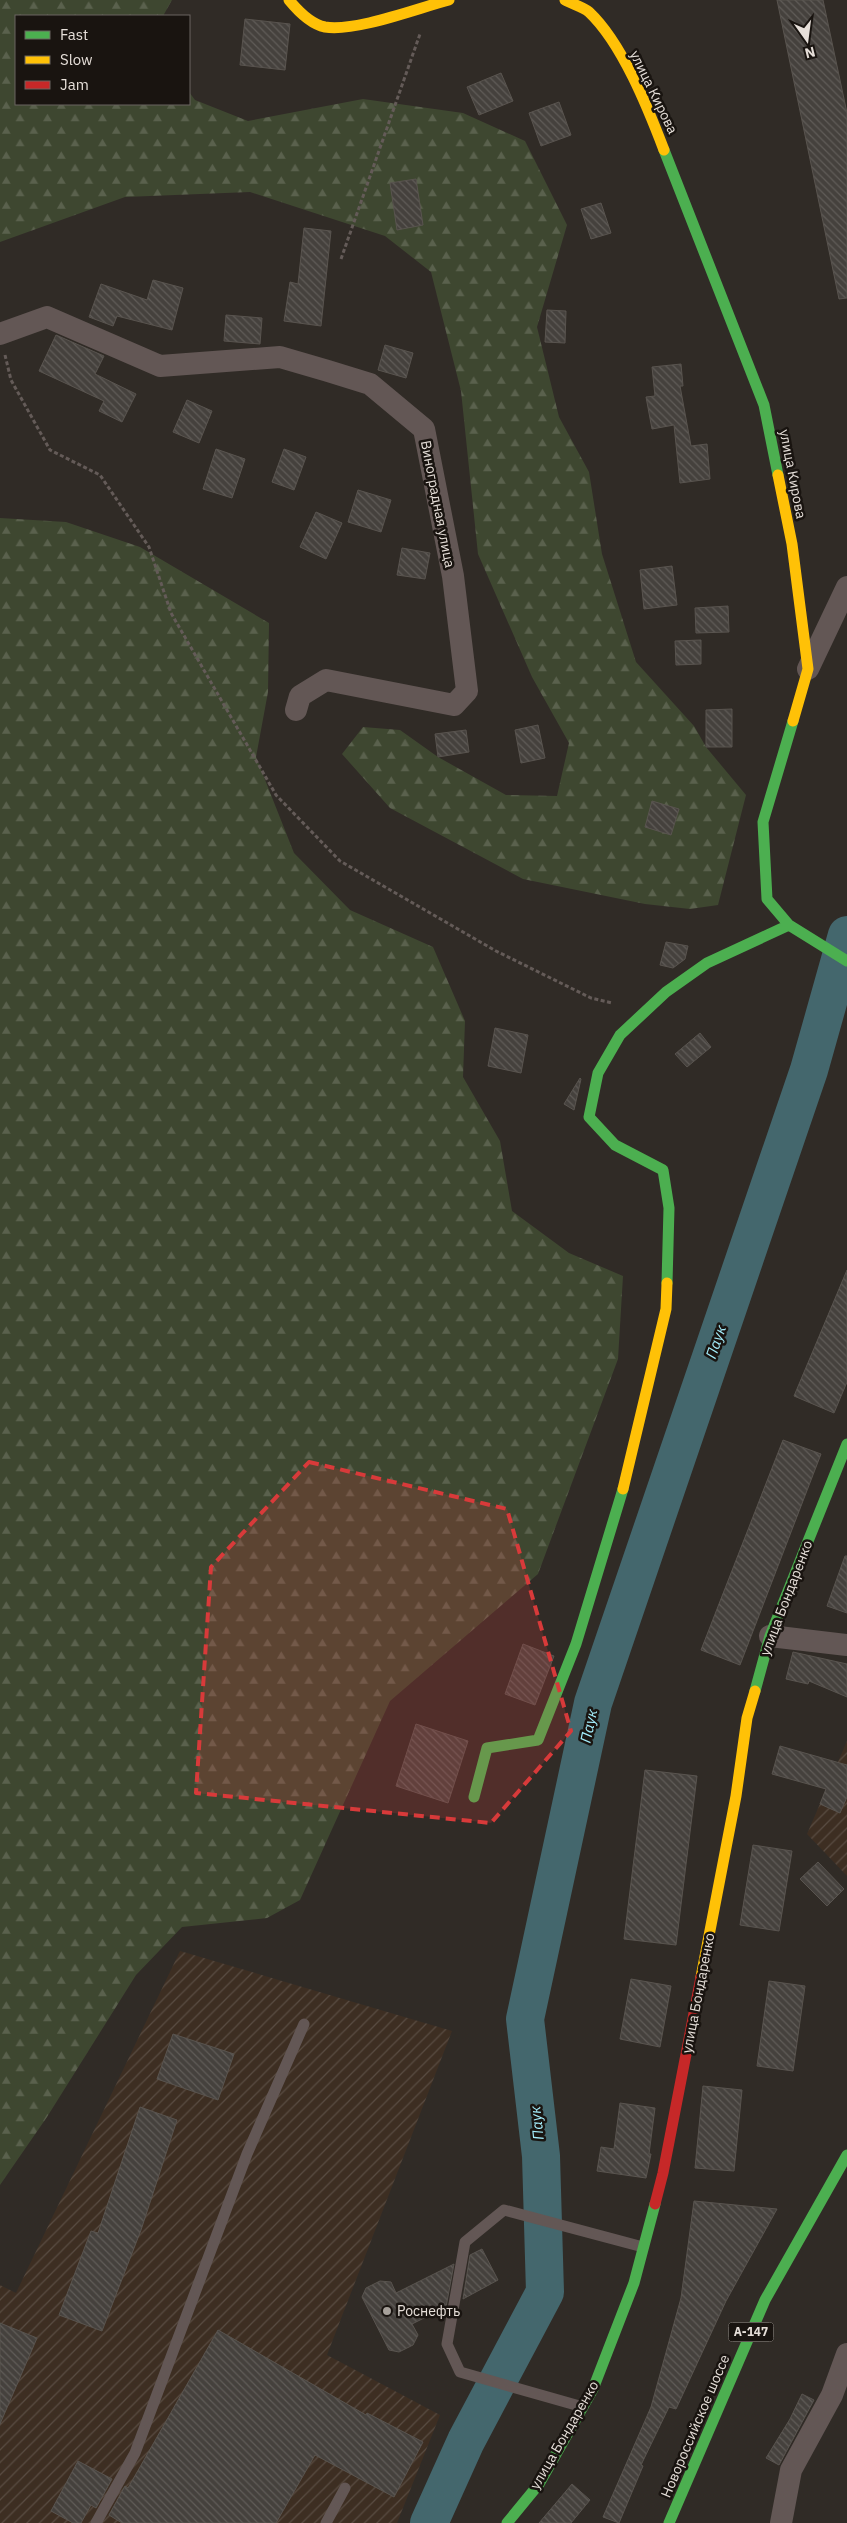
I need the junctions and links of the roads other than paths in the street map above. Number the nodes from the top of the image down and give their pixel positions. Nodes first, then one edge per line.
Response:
1 (289, 0) edge
2 (448, 0) edge
3 (565, 0) edge
4 (2, 344) edge
5 (847, 587) edge
6 (808, 669) junction
7 (296, 710) dead end
8 (789, 925) junction
9 (847, 961) edge
10 (847, 1444) edge
11 (770, 1636) junction
12 (847, 1645) edge
13 (474, 1797) dead end
14 (304, 2024) dead end
15 (847, 2155) edge
16 (644, 2248) junction
17 (847, 2354) edge
18 (583, 2406) junction
19 (345, 2488) dead end
20 (96, 2523) edge
21 (326, 2523) edge
22 (507, 2523) edge
23 (669, 2523) edge
24 (780, 2523) edge

1 - 2 main road
3 - 6 main road, улица Кирова
4 - 7 street, Виноградная улица
5 - 6 street
6 - 8 main road, улица Кирова
8 - 9 main road, улица Кирова
8 - 13 main road
10 - 11 main road, улица Бондаренко
11 - 12 street
11 - 16 main road, улица Бондаренко
14 - 20 lane
15 - 23 main road, Новороссийское шоссе / А-147
16 - 18 main road, улица Бондаренко
16 - 18 lane
17 - 24 street
18 - 22 main road, улица Бондаренко
19 - 21 lane

